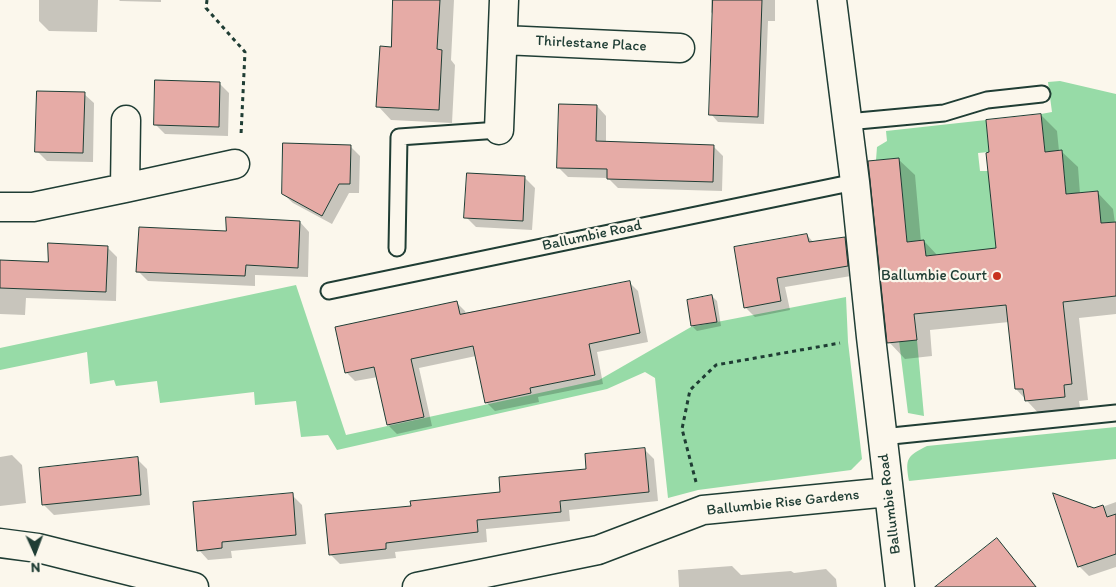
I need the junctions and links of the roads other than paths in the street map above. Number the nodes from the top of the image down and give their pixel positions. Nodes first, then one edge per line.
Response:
1 (504, 0) edge
2 (832, 0) edge
3 (503, 40) junction
4 (680, 48) dead end
5 (1042, 94) dead end
6 (126, 120) dead end
7 (847, 122) junction
8 (499, 130) joint
9 (235, 164) road end
10 (855, 182) junction
11 (125, 188) junction
12 (0, 206) edge
13 (397, 248) dead end
14 (328, 291) dead end
15 (1116, 413) edge
16 (882, 437) junction
17 (889, 492) junction
18 (0, 543) edge
19 (482, 581) edge
20 (194, 587) edge
21 (417, 587) edge
22 (900, 587) edge

1 - 3 street
2 - 7 street, Ballumbie Road
3 - 4 street, Thirlestane Place
3 - 8 street
5 - 7 lane
6 - 11 street
7 - 10 street, Ballumbie Road
8 - 13 lane
9 - 11 street
10 - 14 lane, Ballumbie Road
10 - 16 street, Ballumbie Road
11 - 12 street
15 - 16 lane
16 - 17 street, Ballumbie Road
17 - 19 street, Ballumbie Rise Gardens
17 - 22 street, Ballumbie Road
18 - 20 street
19 - 21 street, Ballumbie Rise Gardens

